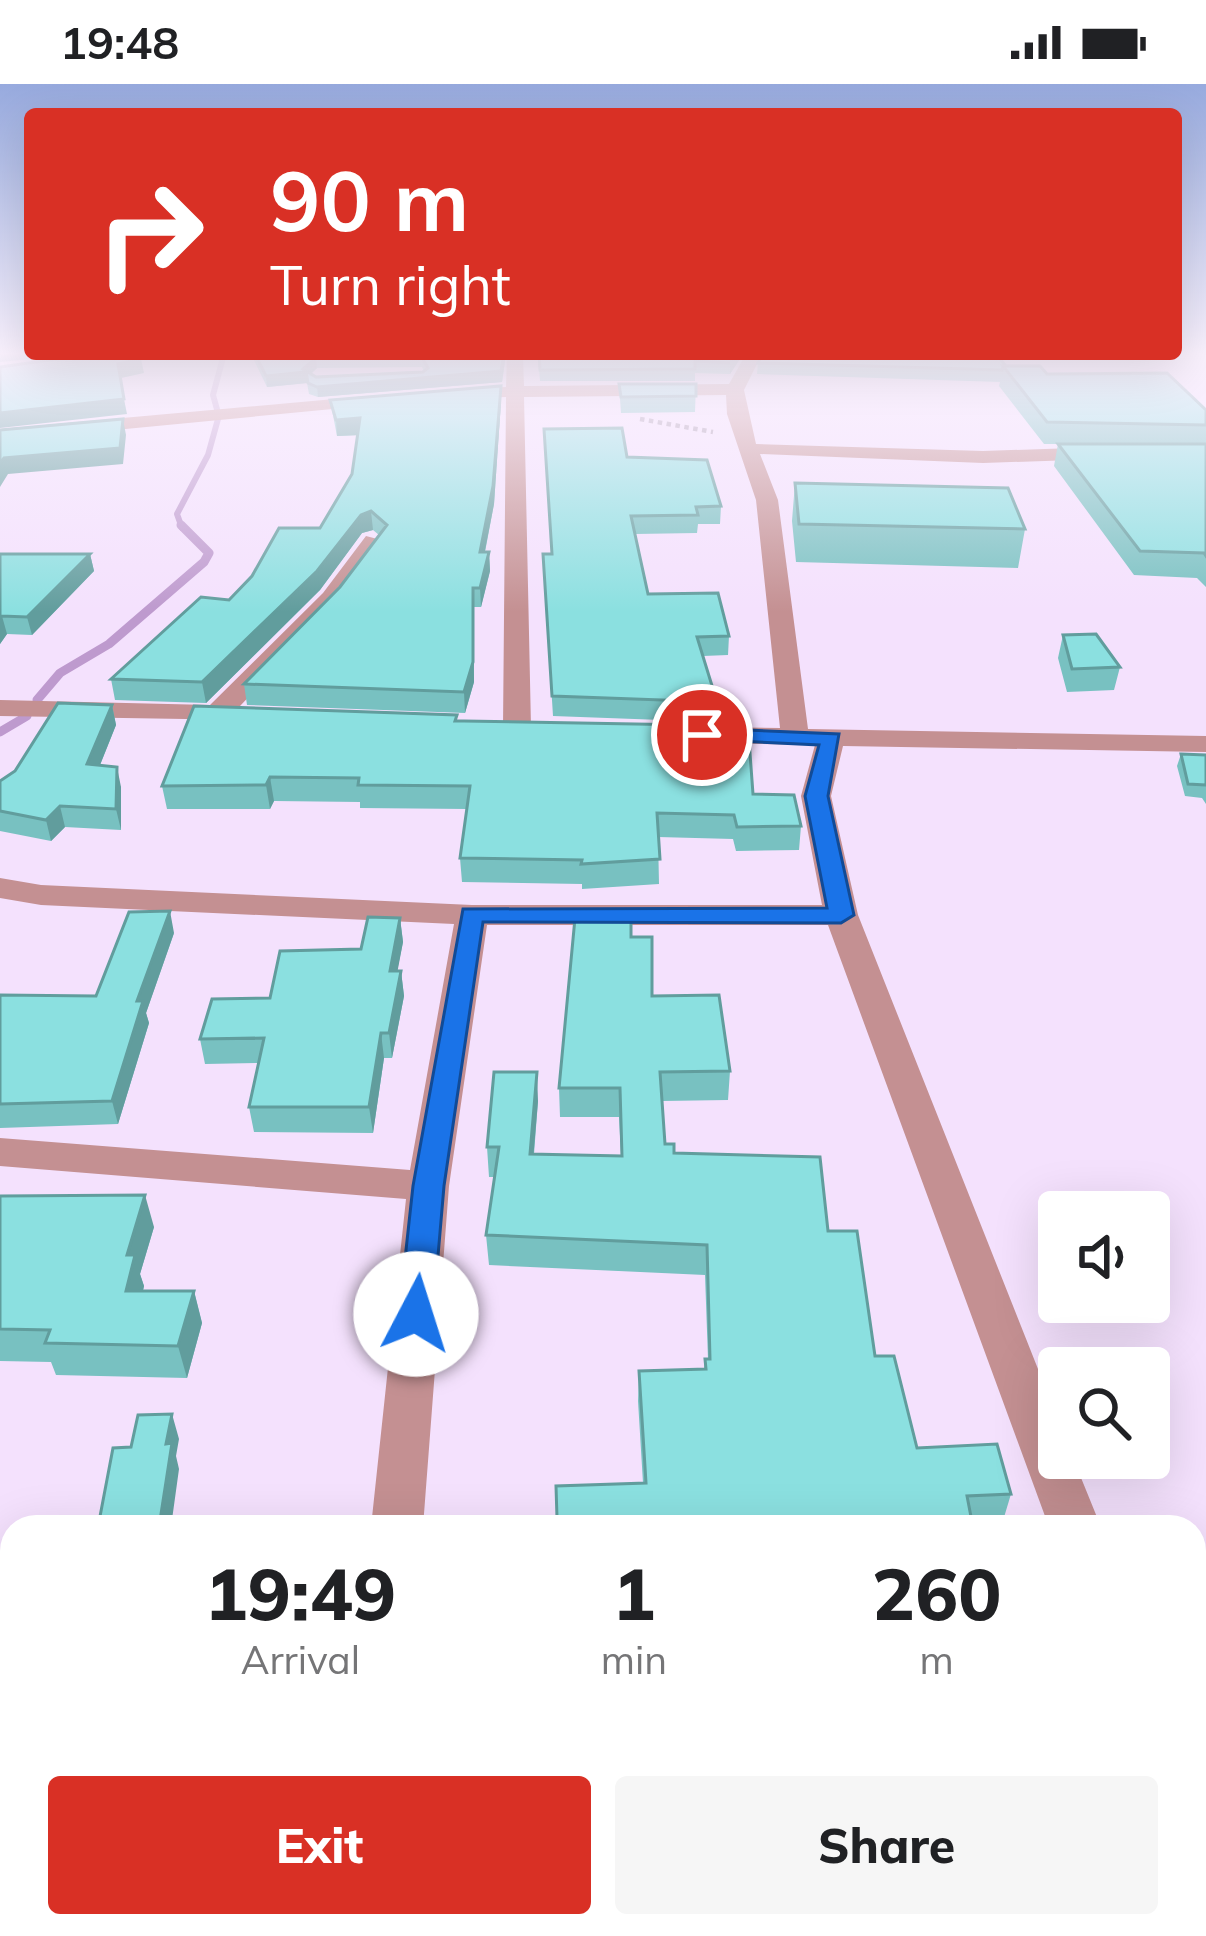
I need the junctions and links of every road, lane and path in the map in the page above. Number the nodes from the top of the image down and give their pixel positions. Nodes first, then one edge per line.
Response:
1 (514, 439) edge
2 (732, 439) edge
3 (751, 439) edge
4 (753, 444) junction
5 (1124, 453) edge
6 (374, 541) edge
7 (0, 707) edge
8 (218, 713) junction
9 (264, 715) edge
10 (517, 728) edge
11 (679, 734) edge
12 (813, 739) junction
13 (1206, 744) edge
14 (0, 888) edge
15 (472, 915) junction
16 (841, 915) junction
17 (0, 1152) edge
18 (428, 1186) junction
19 (398, 1515) edge
20 (1070, 1515) edge

1 - 10 street
2 - 4 path
3 - 4 street
4 - 5 street
4 - 12 street
6 - 8 street
7 - 8 street
8 - 9 street
11 - 12 street
12 - 13 street
12 - 16 street
14 - 15 street
15 - 16 street
15 - 18 street
16 - 20 street
17 - 18 street
18 - 19 street

